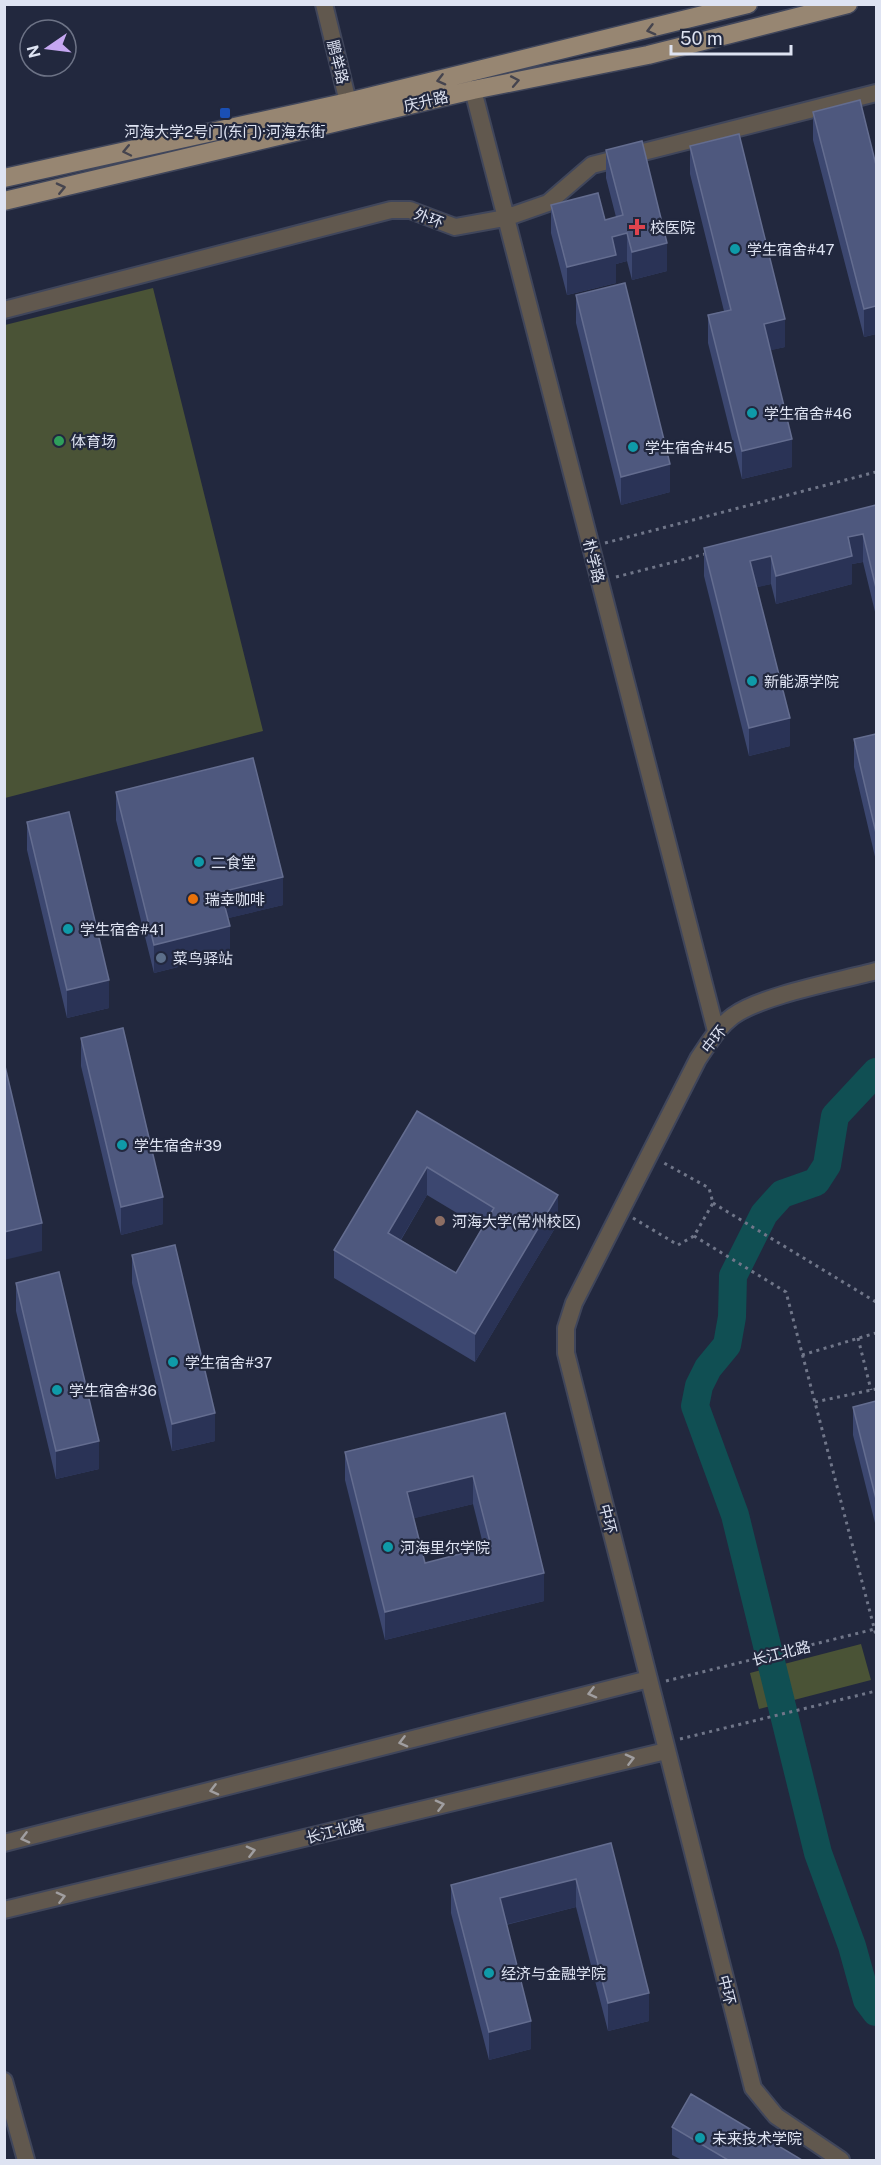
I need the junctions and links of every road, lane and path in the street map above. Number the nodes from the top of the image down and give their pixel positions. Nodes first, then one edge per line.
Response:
1 (324, 4) edge
2 (748, 4) edge
3 (848, 4) edge
4 (473, 90) junction
5 (876, 93) edge
6 (352, 110) junction
7 (4, 178) edge
8 (4, 201) edge
9 (505, 218) junction
10 (4, 310) edge
11 (876, 472) edge
12 (591, 546) junction
13 (715, 551) edge
14 (599, 581) junction
15 (876, 971) edge
16 (717, 1031) junction
17 (650, 1155) junction
18 (713, 1203) junction
19 (621, 1211) junction
20 (693, 1236) junction
21 (876, 1302) edge
22 (876, 1333) edge
23 (858, 1338) junction
24 (802, 1353) junction
25 (876, 1389) edge
26 (871, 1390) junction
27 (815, 1404) junction
28 (876, 1628) edge
29 (876, 1635) edge
30 (649, 1682) junction
31 (876, 1691) edge
32 (665, 1747) junction
33 (4, 1843) edge
34 (4, 1910) edge
35 (4, 2081) edge
36 (26, 2160) edge
37 (841, 2160) edge

1 - 6 street, 鹏举路
2 -> 6 main road, 庆升路
4 -> 3 main road, 庆升路
4 - 6 main road, 庆升路
4 - 9 street, 朴学路
5 - 9 street, 外环
6 -> 7 main road, 庆升路
8 -> 6 main road, 庆升路
9 - 10 street, 外环
9 - 12 street, 朴学路
11 - 12 path
12 - 14 street, 朴学路
13 - 14 path
14 - 16 street, 朴学路
15 - 16 street, 中环
16 - 17 street, 中环
17 - 18 path
17 - 19 street, 中环
18 - 20 path
18 - 21 path
19 - 20 path
19 - 30 street, 中环
20 - 24 path
22 - 23 path
23 - 24 path
23 - 26 path
24 - 27 path
25 - 26 path
26 - 27 path
27 - 28 path
28 - 29 path
28 - 30 path, 长江北路
30 - 32 street, 中环
30 -> 33 street
31 - 32 path
34 -> 32 street, 长江北路
32 - 37 street, 中环
35 - 36 street

